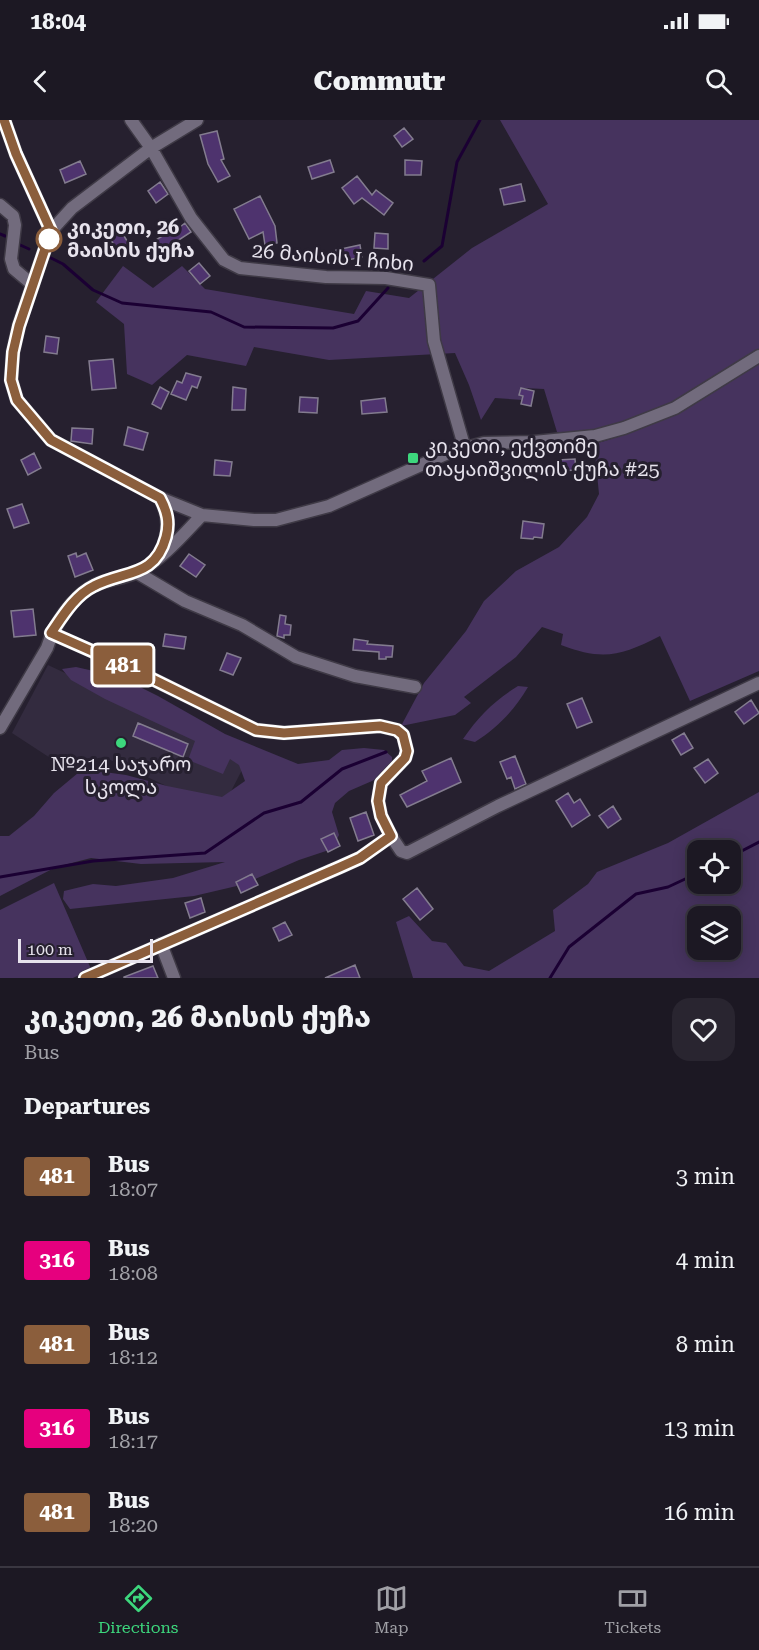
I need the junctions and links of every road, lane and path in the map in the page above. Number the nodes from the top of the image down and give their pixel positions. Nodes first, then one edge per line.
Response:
1 (4, 120) edge
2 (131, 120) edge
3 (196, 120) edge
4 (151, 148) junction
5 (0, 205) edge
6 (51, 231) junction
7 (33, 285) junction
8 (759, 356) edge
9 (465, 450) junction
10 (160, 498) junction
11 (202, 515) junction
12 (157, 559) junction
13 (136, 572) junction
14 (51, 633) junction
15 (759, 683) edge
16 (415, 687) dead end
17 (0, 704) edge
18 (9, 715) junction
19 (0, 728) edge
20 (391, 836) junction
21 (161, 944) junction
22 (85, 978) edge
23 (174, 978) edge

1 - 6 street
2 - 4 street, 26 მაისის I ჩიხი
3 - 4 street
4 - 6 street
4 - 9 street, 26 მაისის I ჩიხი
5 - 7 street
6 - 7 street
7 - 10 street
8 - 9 street
9 - 11 street
10 - 11 street
10 - 12 street
11 - 12 street
12 - 13 street
13 - 14 street
13 - 16 street
14 - 18 street
14 - 20 street
15 - 20 street
17 - 18 street
18 - 19 street
20 - 21 street
21 - 22 street
21 - 23 street

